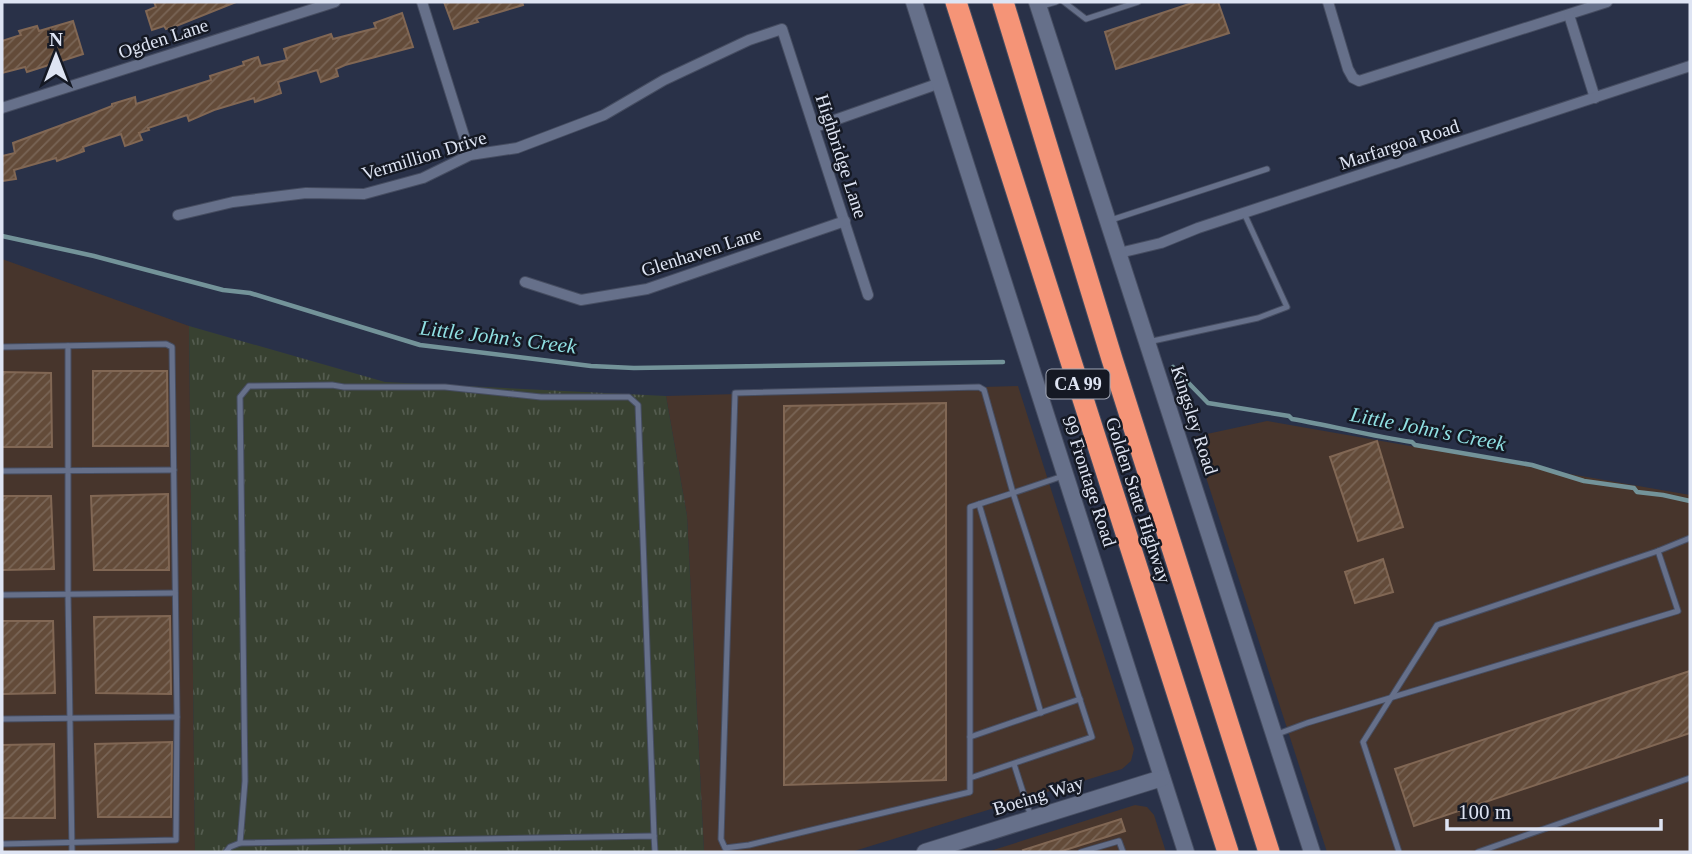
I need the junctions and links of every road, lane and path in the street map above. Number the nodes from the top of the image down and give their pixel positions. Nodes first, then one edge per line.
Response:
1 (335, 2) edge
2 (422, 2) edge
3 (914, 2) edge
4 (956, 2) edge
5 (1003, 2) edge
6 (1056, 2) edge
7 (1064, 2) edge
8 (1139, 2) edge
9 (1328, 2) edge
10 (1607, 2) edge
11 (1038, 4) edge
12 (1569, 15) junction
13 (782, 29) joint
14 (1690, 66) edge
15 (940, 83) junction
16 (1595, 98) junction
17 (2, 108) edge
18 (814, 127) junction
19 (470, 156) junction
20 (1266, 169) dead end
21 (1244, 213) junction
22 (178, 215) dead end
23 (845, 221) junction
24 (1108, 221) junction
25 (1119, 253) junction
26 (525, 282) dead end
27 (868, 295) dead end
28 (1147, 342) junction
29 (68, 346) junction
30 (2, 347) edge
31 (174, 470) junction
32 (2, 471) edge
33 (70, 471) junction
34 (1066, 475) junction
35 (1013, 493) junction
36 (979, 504) junction
37 (1690, 538) edge
38 (1658, 551) junction
39 (175, 593) junction
40 (68, 594) junction
41 (2, 595) edge
42 (1392, 698) junction
43 (1080, 699) junction
44 (1041, 713) junction
45 (177, 717) junction
46 (2, 719) edge
47 (70, 719) junction
48 (1274, 736) junction
49 (970, 737) junction
50 (1014, 764) junction
51 (970, 778) junction
52 (1162, 778) junction
53 (1690, 778) edge
54 (1031, 819) junction
55 (654, 836) junction
56 (71, 843) junction
57 (240, 843) junction
58 (2, 844) edge
59 (725, 850) edge
60 (72, 852) edge
61 (226, 852) edge
62 (654, 852) edge
63 (925, 852) edge
64 (1082, 852) edge
65 (1123, 852) edge
66 (1186, 852) edge
67 (1228, 852) edge
68 (1269, 852) edge
69 (1312, 852) edge
70 (1399, 852) edge
71 (1478, 852) edge

1 - 17 street, Ogden Lane
2 - 19 street
3 - 15 street, 99 Frontage Road
4 - 67 highway, Golden State Highway / CA 99
5 - 68 highway, Golden State Highway / CA 99
6 - 11 lane
7 - 8 lane
9 - 12 street
10 - 12 street
11 - 24 street, Kingsley Road
12 - 16 street
13 - 18 street, Highbridge Lane
13 - 19 street, Vermillion Drive
14 - 16 street, Marfargoa Road
15 - 18 street
15 - 34 street, 99 Frontage Road
16 - 21 street, Marfargoa Road
18 - 23 street, Highbridge Lane
19 - 22 street, Vermillion Drive
20 - 24 lane
21 - 25 street, Marfargoa Road
21 - 28 lane
23 - 26 street, Glenhaven Lane
23 - 27 street, Highbridge Lane
24 - 25 street, Kingsley Road
25 - 28 street, Kingsley Road
28 - 48 street, Kingsley Road
29 - 30 lane
29 - 31 lane
29 - 33 lane
31 - 33 lane
31 - 39 lane
32 - 33 lane
33 - 40 lane
34 - 35 lane
34 - 52 street, 99 Frontage Road
35 - 36 lane
35 - 43 lane
35 - 59 lane
36 - 44 lane
36 - 49 lane
37 - 38 lane
38 - 42 lane
38 - 42 lane
39 - 40 lane
39 - 45 lane
40 - 41 lane
40 - 47 lane
42 - 48 lane
42 - 70 lane
43 - 44 lane
43 - 50 lane
44 - 49 lane
45 - 47 lane
45 - 56 lane
46 - 47 lane
47 - 56 lane
48 - 69 street, Kingsley Road
49 - 51 lane
50 - 51 lane
50 - 54 lane
51 - 59 lane
52 - 54 street, Boeing Way
52 - 66 street, 99 Frontage Road
53 - 71 lane
54 - 63 street, Boeing Way
55 - 57 lane
55 - 57 lane
55 - 62 lane
56 - 58 lane
56 - 60 lane
57 - 61 lane
64 - 65 lane

